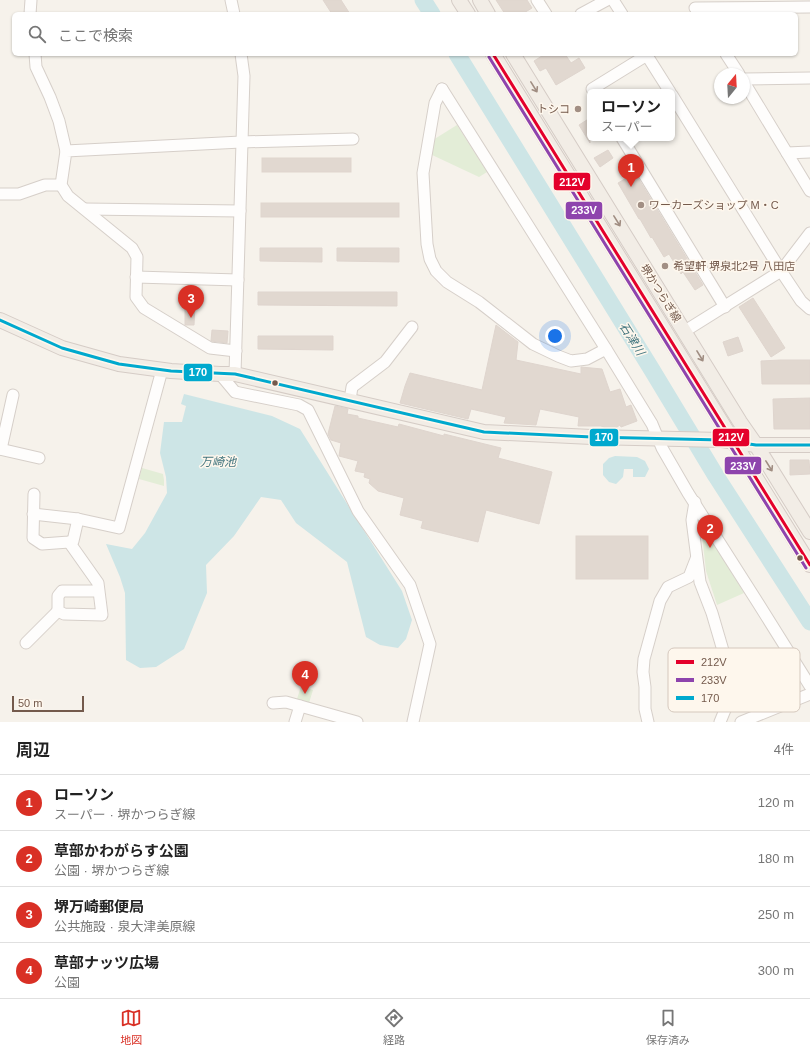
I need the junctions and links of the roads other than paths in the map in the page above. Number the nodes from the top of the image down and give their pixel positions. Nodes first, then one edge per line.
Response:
1 (31, 0) edge
2 (231, 0) edge
3 (459, 0) edge
4 (480, 0) edge
5 (537, 0) edge
6 (607, 0) edge
7 (613, 0) edge
8 (695, 7) edge
9 (810, 7) edge
10 (30, 12) edge
11 (234, 12) edge
12 (467, 12) edge
13 (487, 12) edge
14 (545, 12) edge
15 (585, 12) edge
16 (621, 12) edge
17 (35, 56) edge
18 (241, 56) edge
19 (506, 56) edge
20 (514, 56) edge
21 (644, 56) edge
22 (648, 56) edge
23 (727, 56) edge
24 (496, 59) edge
25 (735, 68) edge
26 (810, 78) edge
27 (750, 80) edge
28 (592, 89) edge
29 (668, 89) edge
30 (750, 90) edge
31 (675, 100) edge
32 (353, 139) dead end
33 (624, 141) edge
34 (241, 142) junction
35 (66, 151) junction
36 (810, 152) edge
37 (787, 153) junction
38 (61, 184) junction
39 (810, 191) edge
40 (0, 194) edge
41 (85, 209) junction
42 (240, 212) junction
43 (810, 233) edge
44 (781, 272) junction
45 (136, 277) junction
46 (238, 280) junction
47 (725, 307) junction
48 (810, 309) edge
49 (0, 320) edge
50 (412, 327) dead end
51 (685, 331) junction
52 (606, 349) junction
53 (236, 351) junction
54 (162, 370) junction
55 (220, 374) junction
56 (235, 374) junction
57 (13, 395) dead end
58 (350, 400) junction
59 (663, 439) junction
60 (727, 440) junction
61 (810, 445) edge
62 (756, 446) junction
63 (1, 449) edge
64 (39, 458) dead end
65 (34, 494) dead end
66 (695, 502) junction
67 (33, 514) junction
68 (78, 519) junction
69 (810, 532) edge
70 (69, 542) junction
71 (697, 558) junction
72 (810, 565) edge
73 (99, 591) junction
74 (58, 611) junction
75 (26, 643) dead end
76 (722, 648) edge
77 (786, 648) edge
78 (800, 670) edge
79 (810, 686) edge
80 (810, 694) edge
81 (800, 698) edge
82 (273, 703) dead end
83 (300, 706) junction
84 (724, 712) edge
85 (766, 712) edge
86 (353, 721) edge
87 (295, 722) edge
88 (413, 722) edge
89 (648, 722) edge
90 (720, 722) edge
91 (741, 722) edge

1 - 10 street
2 - 11 street
3 - 12 main road
4 - 13 main road
5 - 14 street
6 - 15 street
7 - 16 street
8 - 9 street
17 - 35 street
18 - 34 street
19 - 24 street
20 -> 51 main road, 堺かつらぎ線
21 - 28 street
22 - 29 street
23 - 25 street
24 - 60 main road, 堺かつらぎ線
26 - 27 street
30 - 37 street
31 - 44 street
32 - 34 street
33 - 47 street
34 - 35 street
34 - 42 street
35 - 38 street
36 - 37 street
37 - 39 street
38 - 40 street
38 - 41 street
41 - 42 street
41 - 45 street
42 - 46 street
43 - 44 street
44 - 47 street
44 - 48 street
45 - 46 street
45 - 53 street
46 - 53 street
47 - 51 street
49 - 54 main road
50 - 58 street
51 -> 62 main road, 堺かつらぎ線
52 - 52 street
52 - 59 street
53 - 56 street
54 - 55 main road
54 - 68 street
55 - 56 main road
55 - 88 street
56 - 58 main road
57 - 63 street
58 - 59 main road
59 - 60 main road
59 - 66 street
60 - 62 main road
60 - 72 main road, 堺かつらぎ線
61 - 62 main road
62 -> 69 main road, 堺かつらぎ線
63 - 64 street
65 - 67 street
66 - 71 street
66 - 77 street
67 - 68 street
67 - 70 street
68 - 70 street
70 - 73 street
71 - 76 street
71 - 89 street
73 - 74 street
73 - 74 street
74 - 75 street
78 - 79 street
80 - 81 street
82 - 83 street
83 - 86 street
83 - 87 street
84 - 90 street
85 - 91 street

